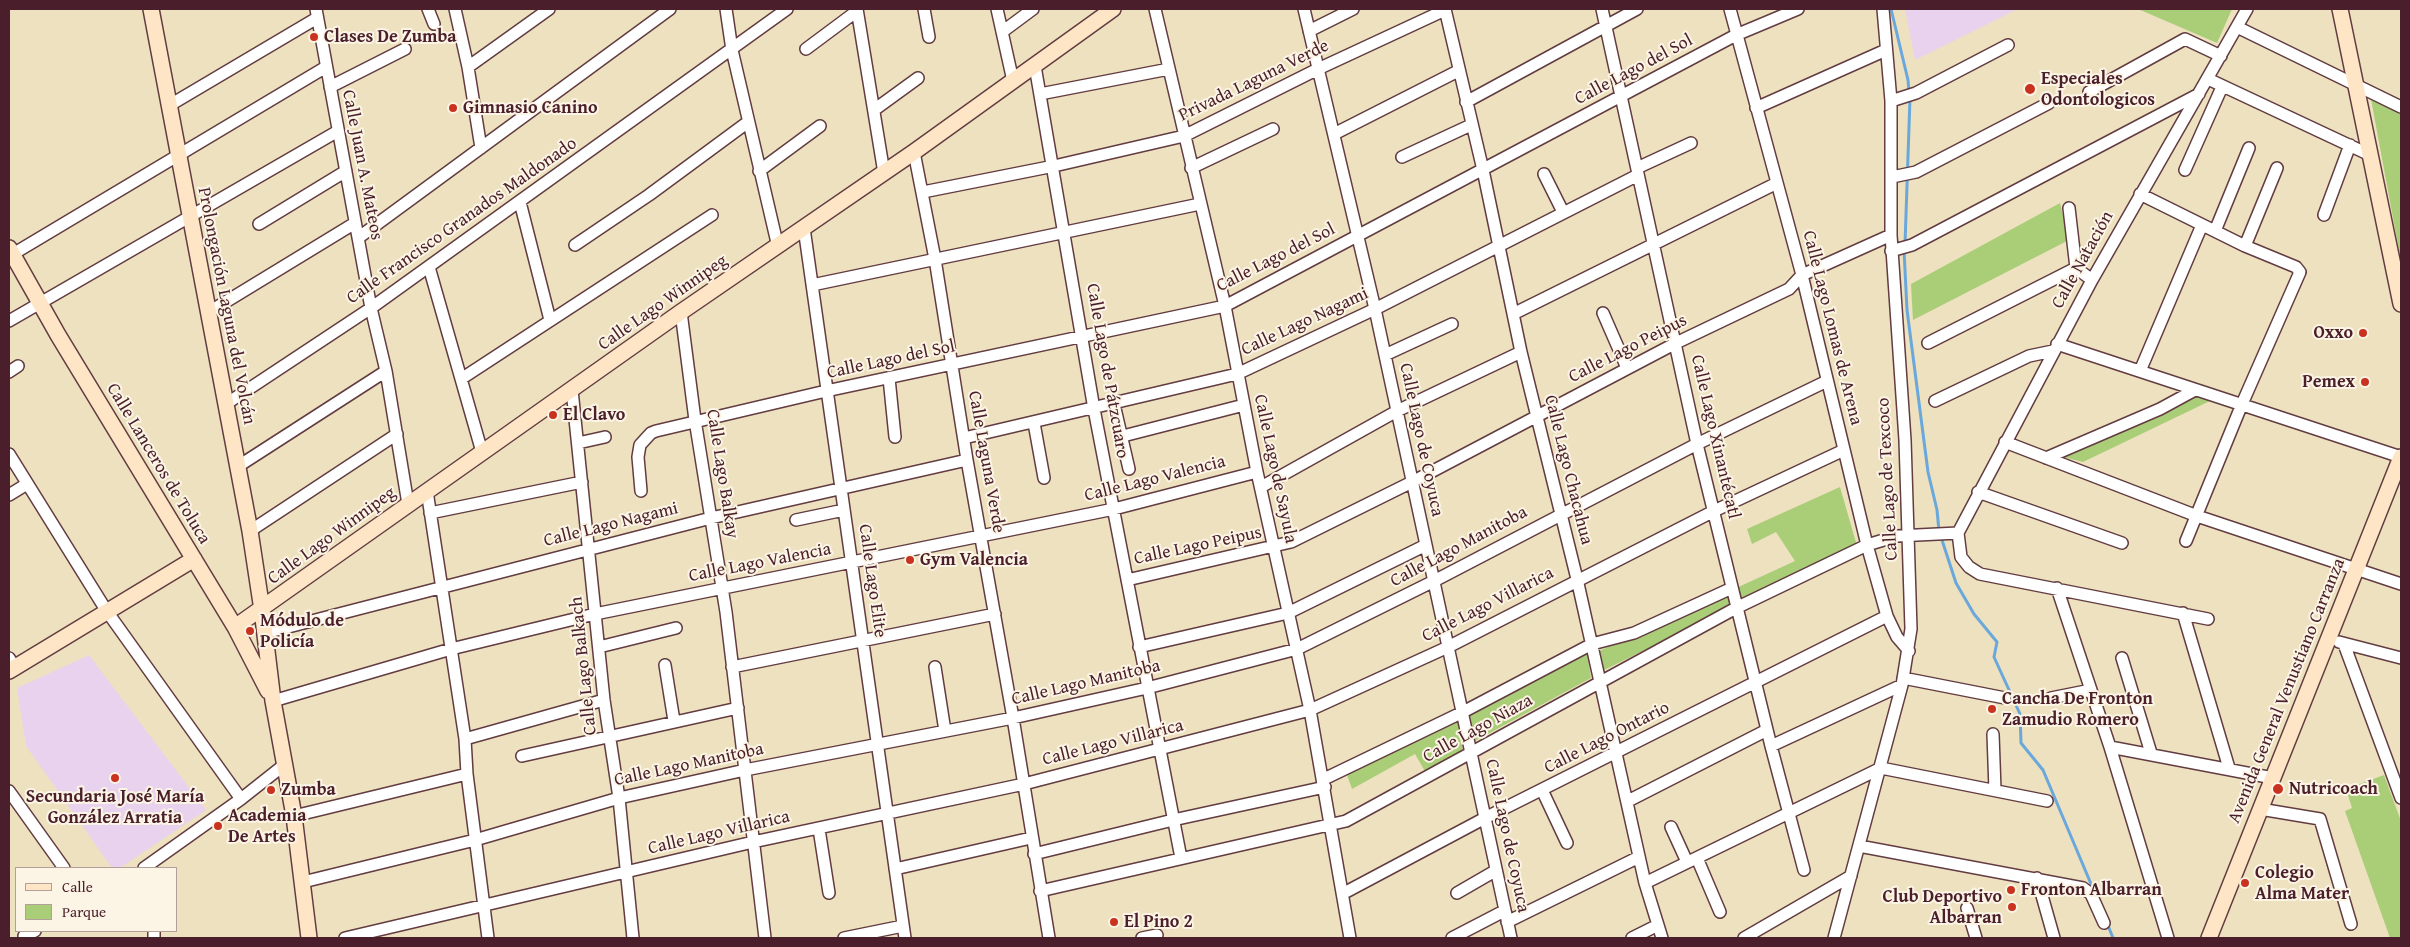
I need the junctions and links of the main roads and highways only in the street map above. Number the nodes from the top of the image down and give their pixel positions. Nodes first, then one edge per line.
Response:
1 (151, 9) edge
2 (1112, 9) edge
3 (2340, 9) edge
4 (11, 251) edge
5 (2401, 304) edge
6 (2401, 457) edge
7 (194, 559) junction
8 (262, 610) junction
9 (235, 627) junction
10 (11, 666) edge
11 (273, 701) junction
12 (309, 938) edge
13 (2209, 938) edge

1 - 8 main road, Prolongación Laguna del Volcán
2 - 8 main road, Calle Lago Winnipeg
3 - 5 main road
4 - 7 main road, Calle Lanceros de Toluca
6 - 13 main road, Avenida General Venustiano Carranza
7 - 9 main road, Calle Lanceros de Toluca
7 - 10 main road
8 - 9 main road, Calle Lago Winnipeg
8 - 11 main road, Prolongación Laguna del Volcán
9 - 11 main road, Calle Lanceros de Toluca
11 - 12 main road

